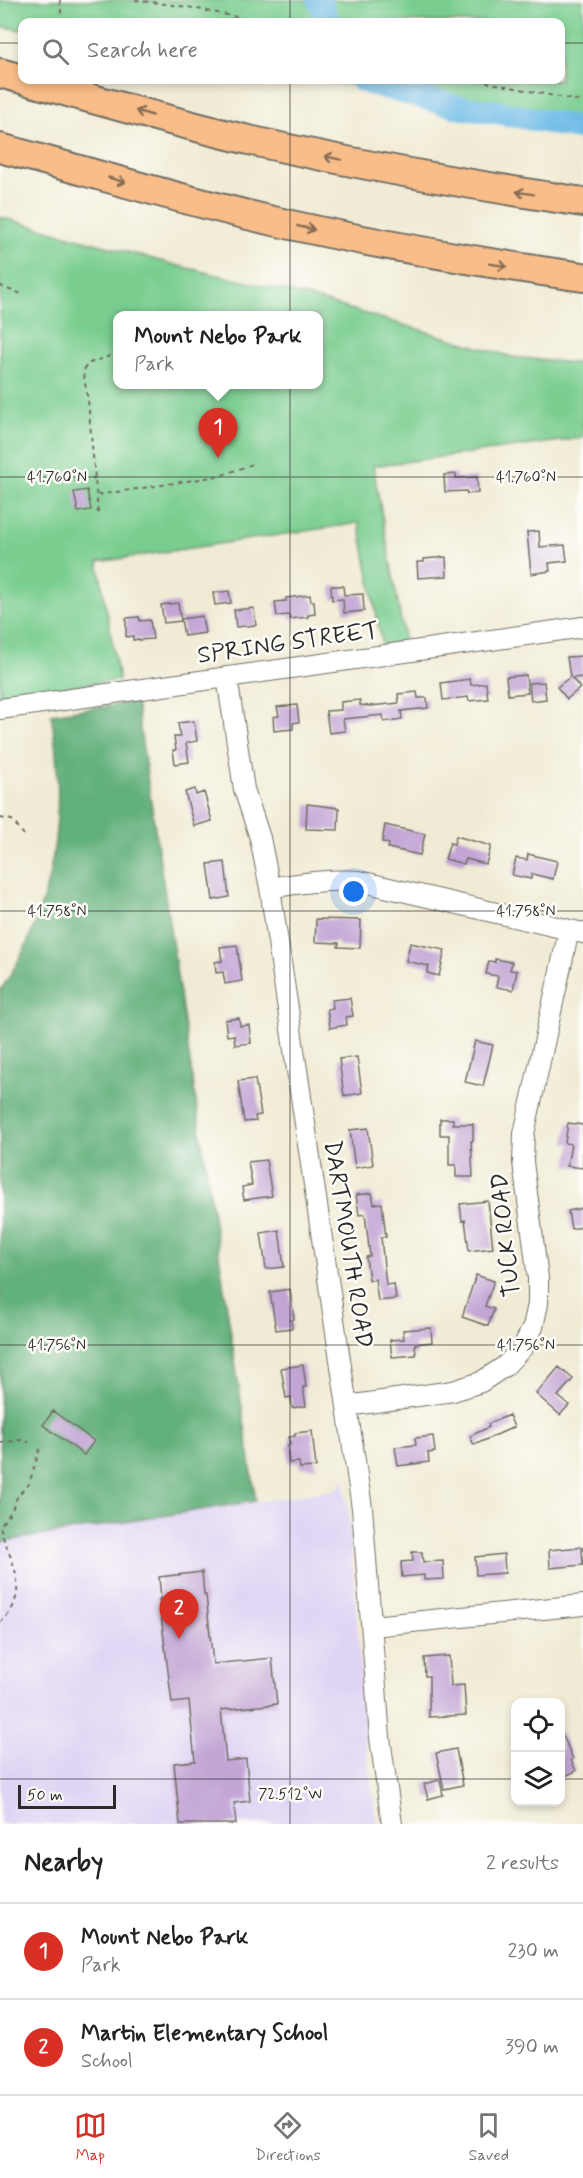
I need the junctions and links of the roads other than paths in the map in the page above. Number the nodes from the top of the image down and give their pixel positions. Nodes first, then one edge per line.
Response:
1 (0, 73) edge
2 (18, 78) edge
3 (40, 84) edge
4 (5, 149) edge
5 (583, 202) edge
6 (583, 277) edge
7 (583, 627) edge
8 (227, 677) junction
9 (0, 709) edge
10 (270, 888) junction
11 (576, 931) edge
12 (347, 1406) junction
13 (583, 1605) edge
14 (372, 1626) junction
15 (392, 1824) edge

1 - 2 highway
5 -> 3 highway
4 -> 6 highway
7 - 8 street, SPRING STREET
8 - 9 street, SPRING STREET
8 - 10 street, DARTMOUTH ROAD
10 - 11 street
10 - 12 street, DARTMOUTH ROAD
11 - 12 street, TUCK ROAD
12 - 14 street, DARTMOUTH ROAD
13 - 14 street
14 - 15 street, DARTMOUTH ROAD

